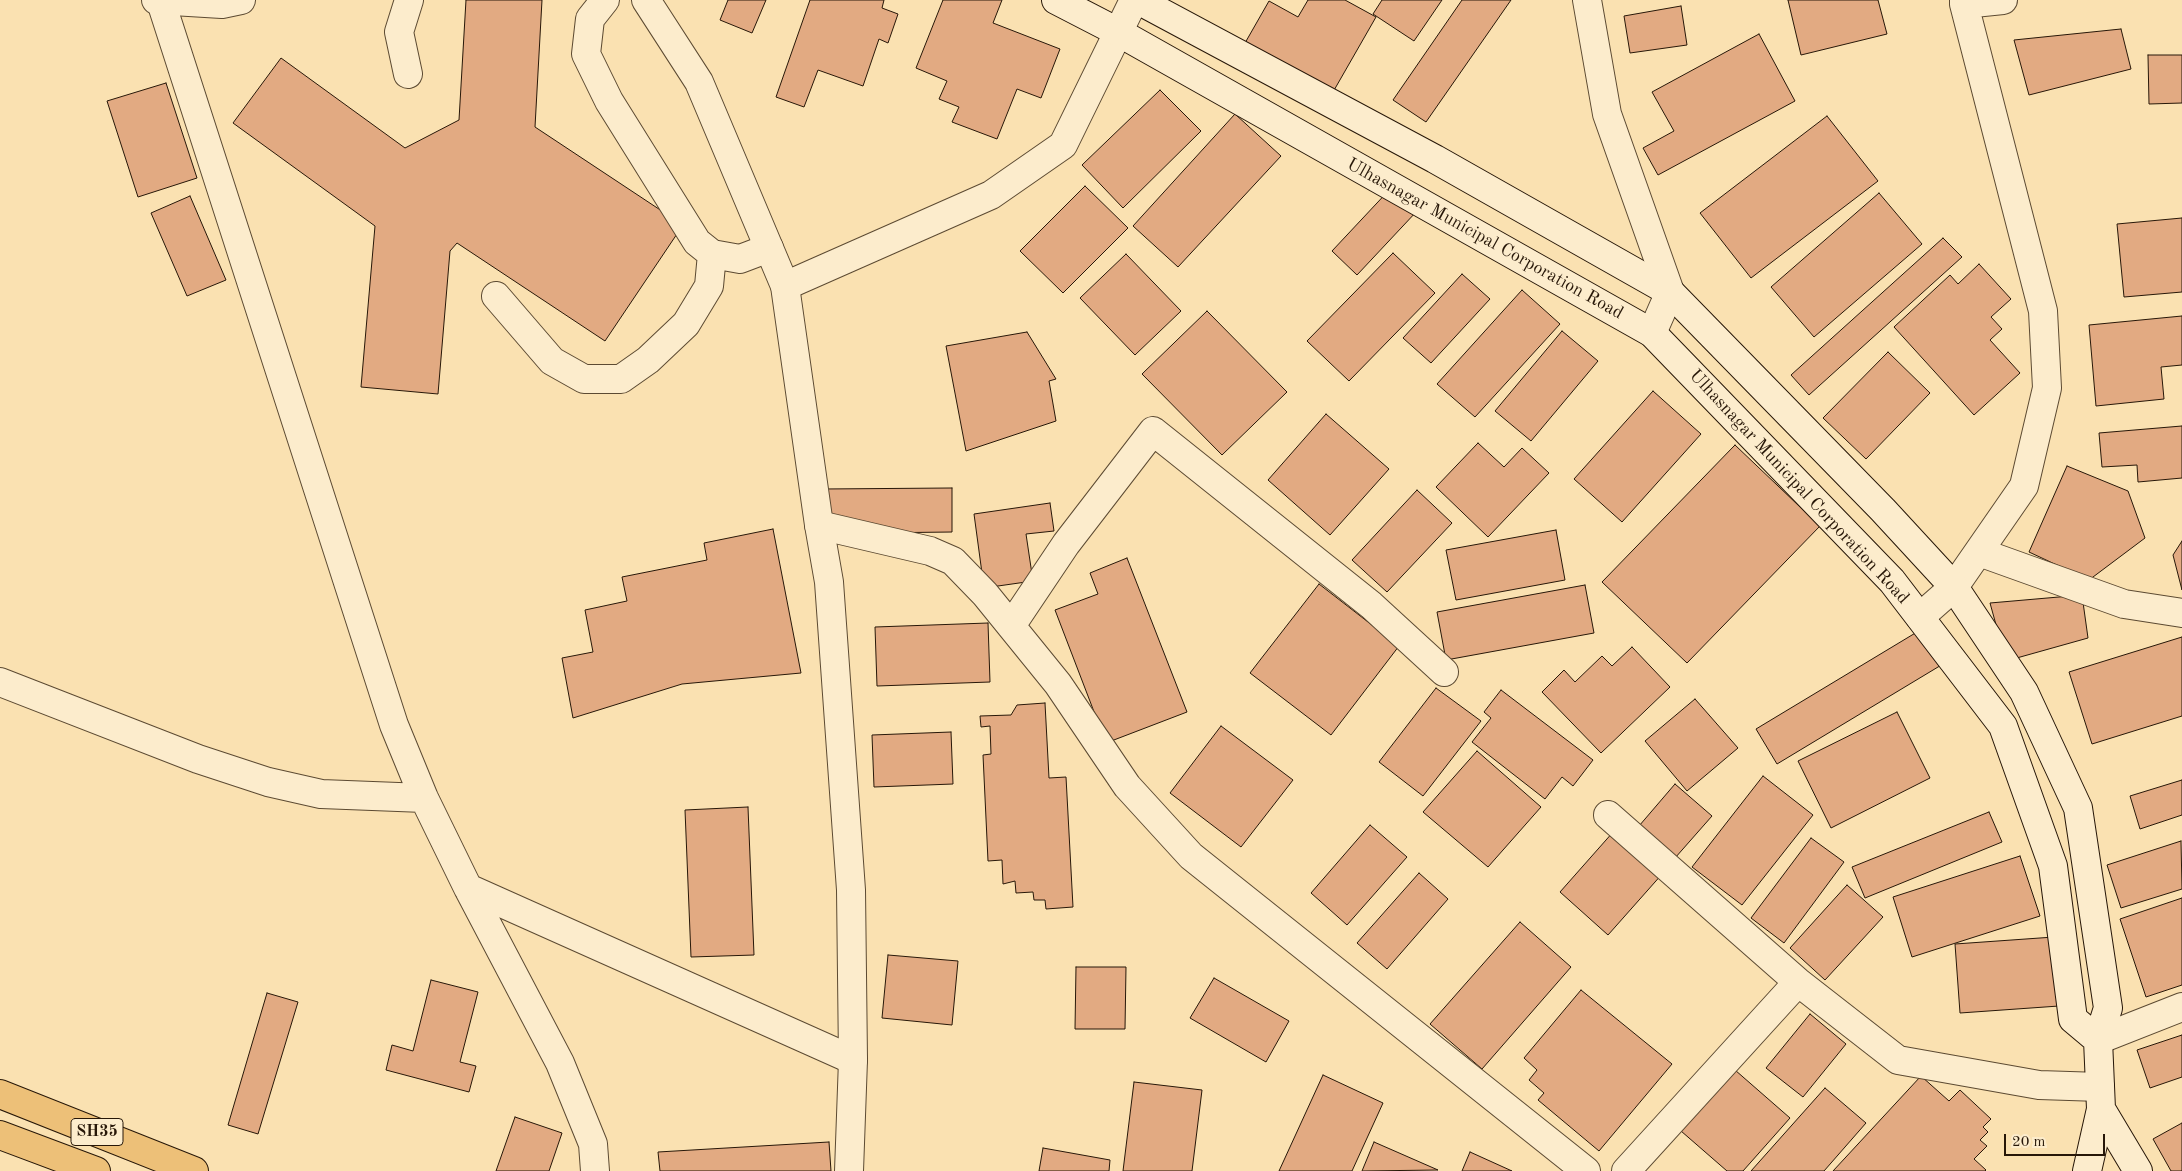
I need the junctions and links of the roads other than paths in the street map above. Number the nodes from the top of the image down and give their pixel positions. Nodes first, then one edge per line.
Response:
1 (241, 0) edge
2 (409, 0) edge
3 (606, 0) edge
4 (646, 0) edge
5 (1056, 0) edge
6 (1134, 0) edge
7 (1138, 0) edge
8 (1586, 0) edge
9 (2004, 0) edge
10 (158, 1) edge
11 (1964, 2) edge
12 (1118, 32) junction
13 (408, 74) dead end
14 (769, 248) junction
15 (712, 254) junction
16 (785, 286) junction
17 (1670, 292) junction
18 (496, 296) dead end
19 (1652, 333) junction
20 (818, 525) junction
21 (1979, 552) junction
22 (1954, 587) junction
23 (2182, 613) edge
24 (1920, 617) junction
25 (1011, 626) junction
26 (1444, 672) dead end
27 (0, 682) edge
28 (424, 798) junction
29 (1608, 815) dead end
30 (468, 888) junction
31 (1798, 982) junction
32 (2182, 1007) edge
33 (2098, 1040) junction
34 (853, 1060) junction
35 (0, 1094) edge
36 (2101, 1098) junction
37 (0, 1136) edge
38 (96, 1171) edge
39 (194, 1171) edge
40 (595, 1171) edge
41 (849, 1171) edge
42 (1586, 1171) edge
43 (1626, 1171) edge
44 (2087, 1171) edge
45 (2138, 1171) edge

1 - 10 street
2 - 13 street
3 - 15 street
4 - 14 street
5 - 12 street, Ulhasnagar Municipal Corporation Road
6 - 12 street
7 - 17 street
8 - 17 street
9 - 11 street
10 - 28 street
11 - 21 street
12 - 16 street
12 - 19 street, Ulhasnagar Municipal Corporation Road
14 - 15 street
14 - 16 street
15 - 18 street
16 - 20 street
17 - 19 street
17 - 22 street
19 - 24 street, Ulhasnagar Municipal Corporation Road
20 - 25 street
20 - 34 street
21 - 22 street
21 - 23 street
22 - 24 street
22 - 33 street
24 - 33 street, Ulhasnagar Municipal Corporation Road
25 - 26 street
25 - 42 street
27 - 28 street
28 - 30 street
29 - 31 street
30 - 34 street
30 - 40 street
31 - 36 street
31 - 43 street
32 - 33 street
33 - 36 street
34 - 41 street
35 - 39 main road, SH35
36 - 44 street
36 - 45 street
37 - 38 main road, SH35

